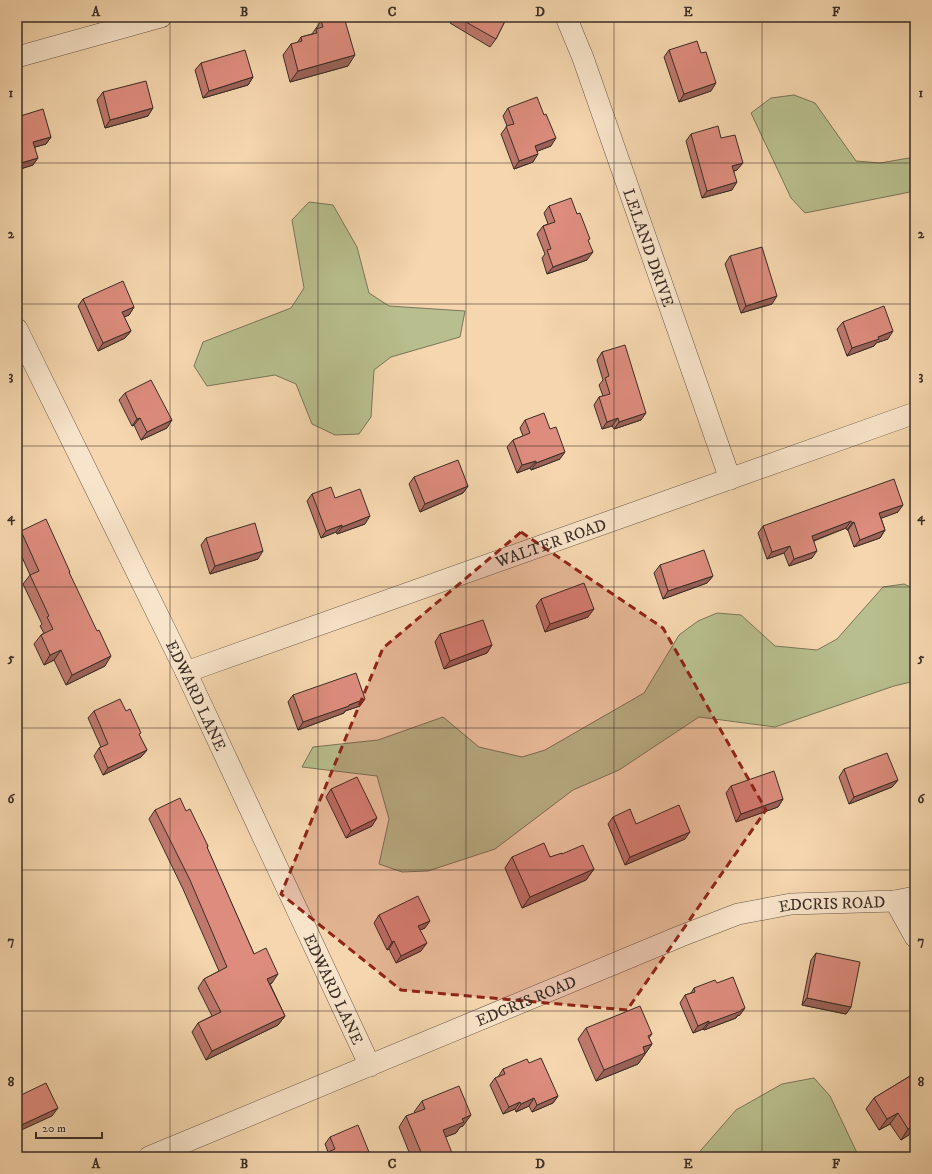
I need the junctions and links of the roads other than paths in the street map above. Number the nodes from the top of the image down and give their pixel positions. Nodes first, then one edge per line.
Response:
1 (161, 17) edge
2 (566, 17) edge
3 (17, 57) edge
4 (17, 329) edge
5 (915, 413) edge
6 (730, 479) junction
7 (186, 672) junction
8 (915, 898) edge
9 (895, 901) junction
10 (915, 937) edge
11 (370, 1066) junction
12 (149, 1157) edge

1 - 3 street
2 - 6 street, LELAND DRIVE
4 - 7 street, EDWARD LANE
5 - 6 street, WALTER ROAD
6 - 7 street, WALTER ROAD
7 - 11 street, EDWARD LANE
8 - 9 street, EDCRIS ROAD
9 - 10 street
9 - 11 street, EDCRIS ROAD
11 - 12 street, EDCRIS ROAD

